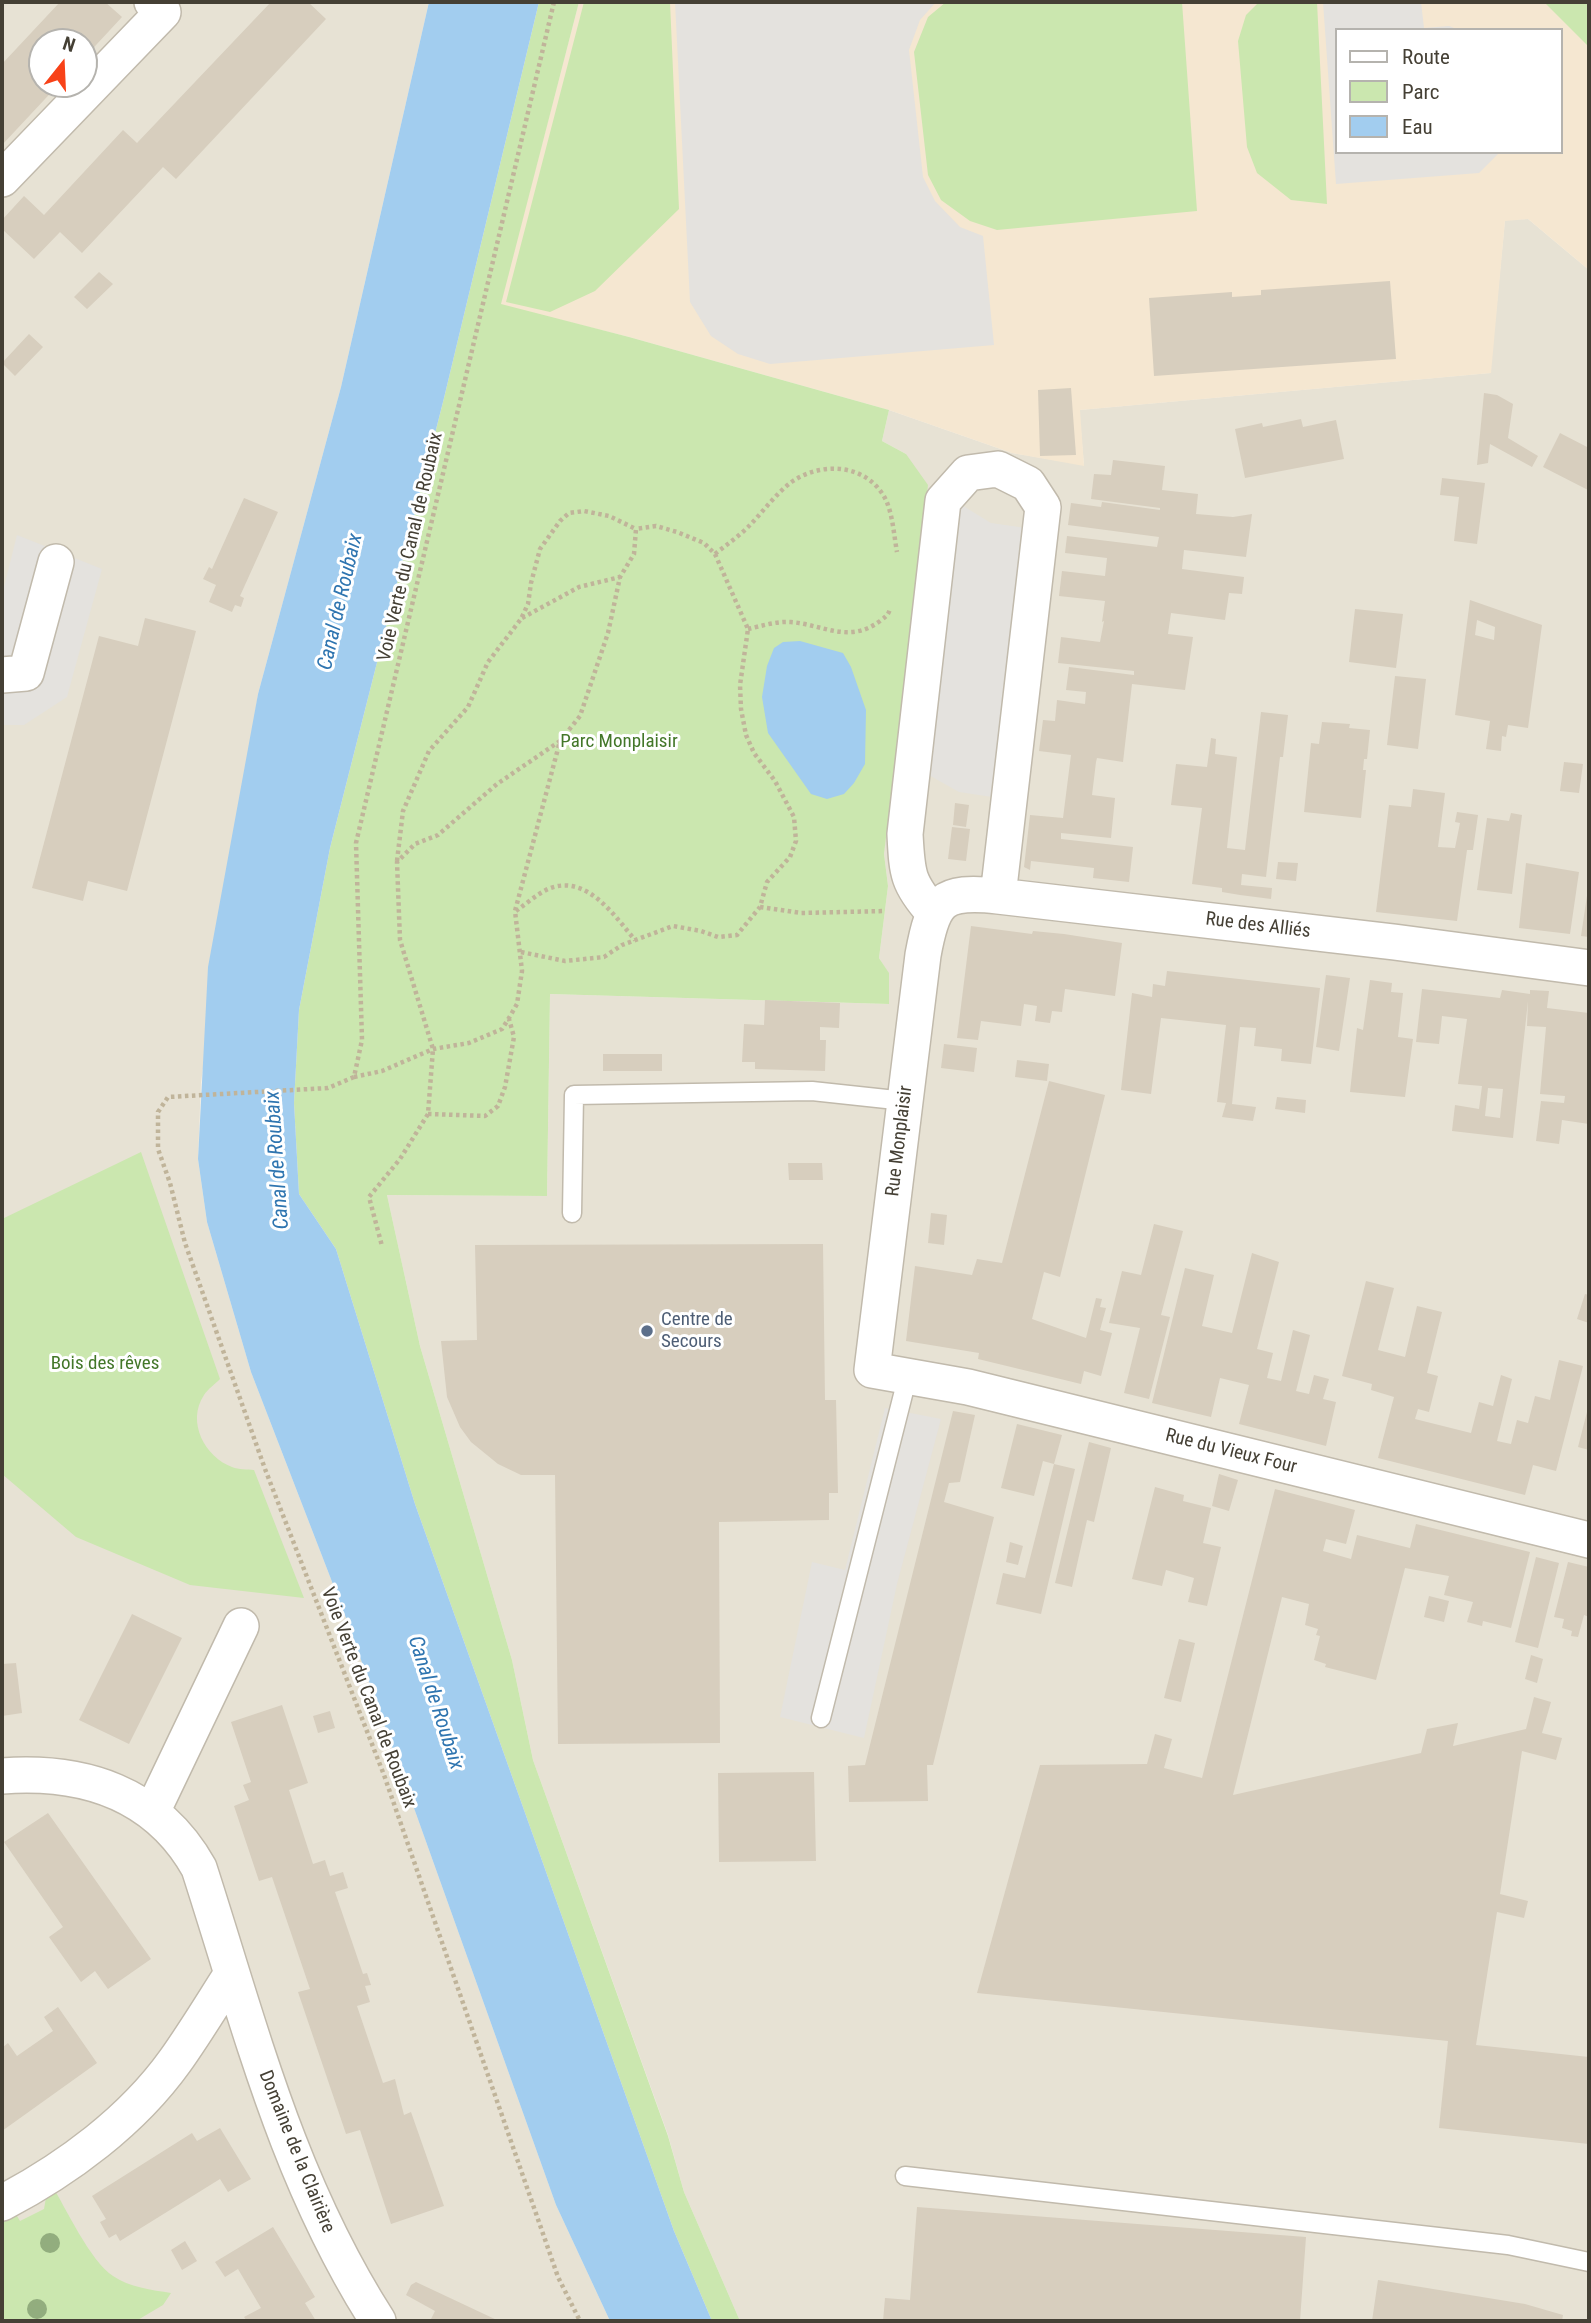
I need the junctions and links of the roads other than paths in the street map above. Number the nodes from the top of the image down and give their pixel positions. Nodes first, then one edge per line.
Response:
1 (152, 2) edge
2 (2, 179) edge
3 (56, 562) dead end
4 (2, 675) edge
5 (998, 896) junction
6 (934, 913) junction
7 (1589, 968) edge
8 (905, 1101) junction
9 (572, 1213) dead end
10 (872, 1370) joint
11 (908, 1376) junction
12 (1589, 1540) edge
13 (241, 1626) dead end
14 (821, 1718) dead end
15 (2, 1776) edge
16 (152, 1812) junction
17 (231, 1975) junction
18 (905, 2176) dead end
19 (2, 2203) edge
20 (1589, 2262) edge
21 (378, 2321) edge

1 - 2 street
3 - 4 street
5 - 6 street, Rue des Alliés
5 - 6 street
5 - 7 street, Rue des Alliés
6 - 8 street, Rue Monplaisir
8 - 9 lane
8 - 10 street, Rue Monplaisir
10 - 11 street, Rue du Vieux Four
11 - 12 street, Rue du Vieux Four
11 - 14 lane
13 - 16 street
15 - 16 street, Domaine de la Clairière
16 - 17 street, Domaine de la Clairière
17 - 19 street
17 - 21 street, Domaine de la Clairière
18 - 20 lane

